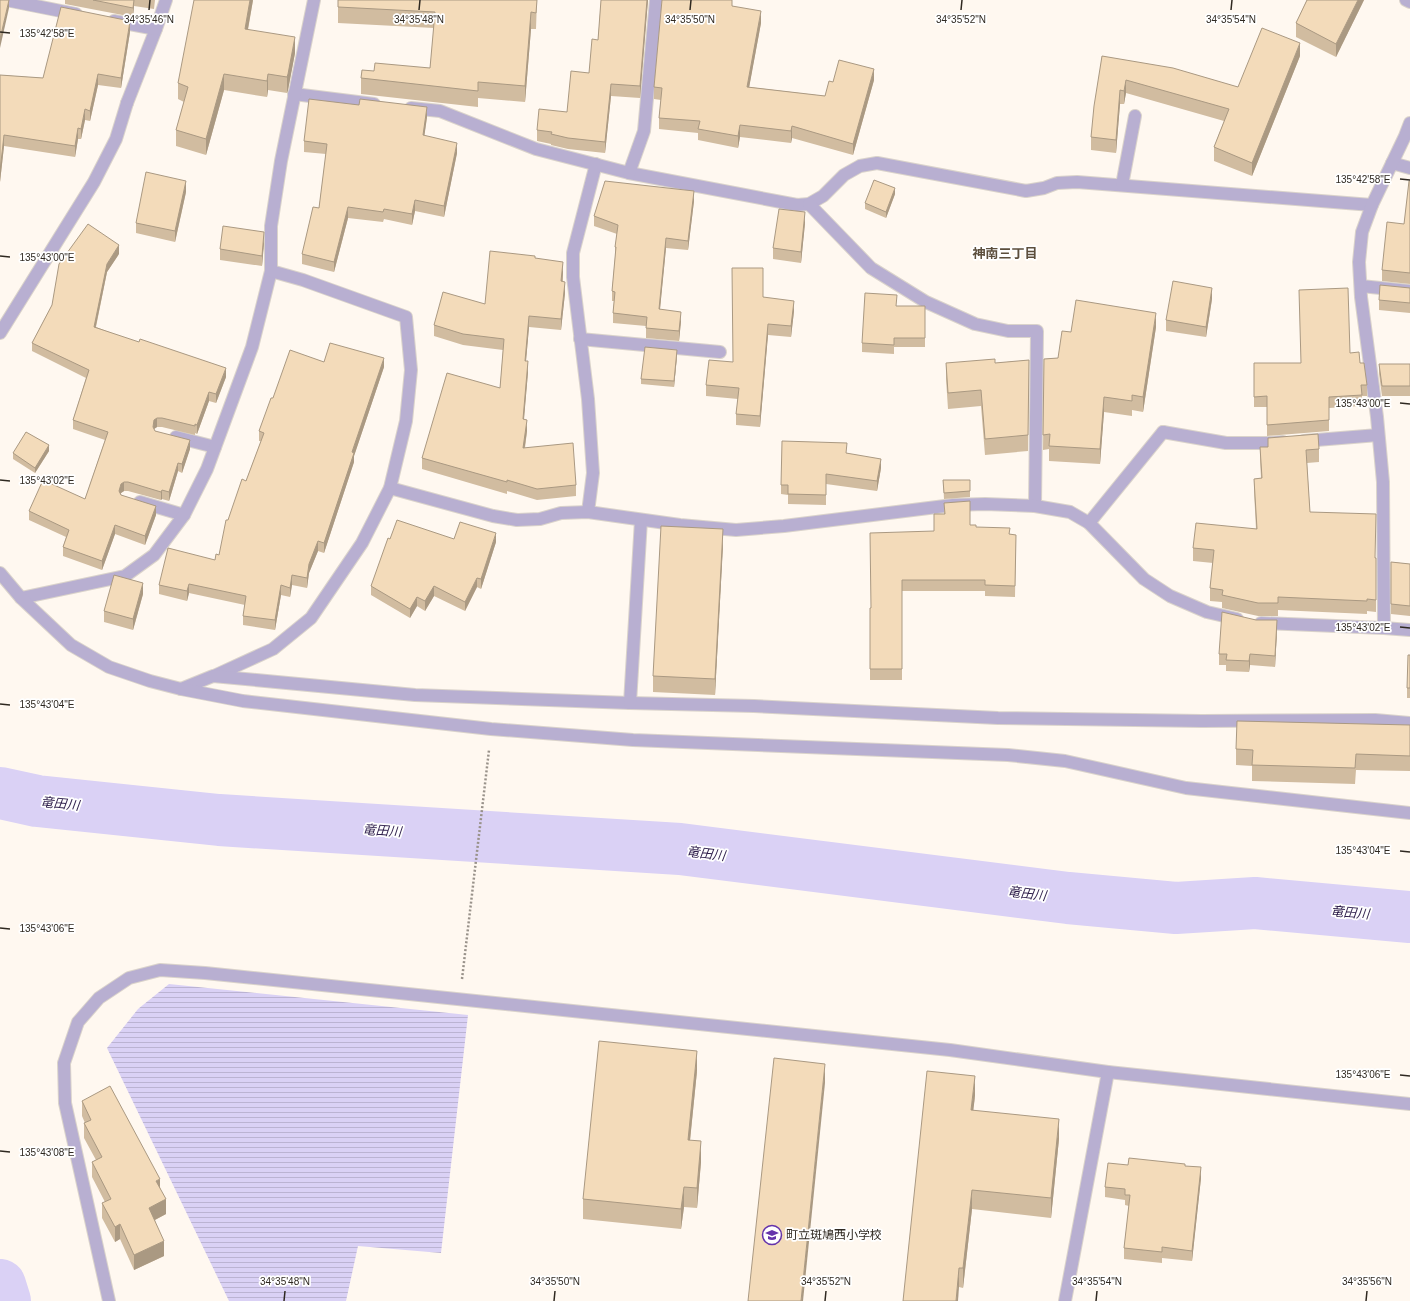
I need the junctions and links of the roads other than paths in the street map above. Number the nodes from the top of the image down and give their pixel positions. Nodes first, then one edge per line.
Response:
1 (6, 0) edge
2 (166, 0) edge
3 (314, 0) edge
4 (656, 0) edge
5 (1406, 0) edge
6 (1410, 2) edge
7 (88, 16) edge
8 (104, 19) edge
9 (156, 29) junction
10 (294, 94) junction
11 (386, 105) edge
12 (402, 107) edge
13 (1135, 116) dead end
14 (1410, 123) edge
15 (1392, 163) junction
16 (596, 164) junction
17 (1410, 168) edge
18 (629, 173) junction
19 (1122, 185) junction
20 (809, 204) junction
21 (1372, 204) junction
22 (271, 271) junction
23 (1361, 286) junction
24 (1410, 291) edge
25 (0, 333) edge
26 (580, 338) junction
27 (720, 352) dead end
28 (167, 435) edge
29 (1378, 435) junction
30 (215, 447) junction
31 (390, 488) junction
32 (126, 498) edge
33 (1035, 506) junction
34 (588, 512) junction
35 (184, 515) junction
36 (641, 520) junction
37 (1089, 522) junction
38 (0, 574) edge
39 (22, 598) junction
40 (1384, 628) junction
41 (1410, 630) edge
42 (213, 676) junction
43 (181, 689) junction
44 (630, 703) junction
45 (1410, 724) edge
46 (1410, 813) edge
47 (1108, 1072) junction
48 (1410, 1104) edge
49 (109, 1301) edge
50 (1065, 1301) edge

1 - 7 street
2 - 9 street
3 - 10 street
4 - 18 street
5 - 6 street
8 - 9 street
9 - 25 street
10 - 11 street
10 - 22 street
12 - 16 street
13 - 19 street
14 - 15 street
15 - 17 street
15 - 21 street
16 - 18 street
16 - 26 street
18 - 20 street
19 - 20 street
19 - 21 street
20 - 33 street
21 - 23 street
22 - 30 street
22 - 31 street
23 - 24 street
23 - 29 street
26 - 27 street
26 - 34 street
28 - 30 street
29 - 37 street
29 - 40 street
30 - 35 street
31 - 34 street
31 - 42 street
32 - 35 street
33 - 36 street
33 - 37 street
34 - 36 street
35 - 39 street
36 - 44 street
37 - 40 street
38 - 39 street
39 - 43 street
40 - 41 street
42 - 43 street
42 - 44 street
43 - 46 street
44 - 45 street
47 - 48 street
47 - 49 street
47 - 50 street

